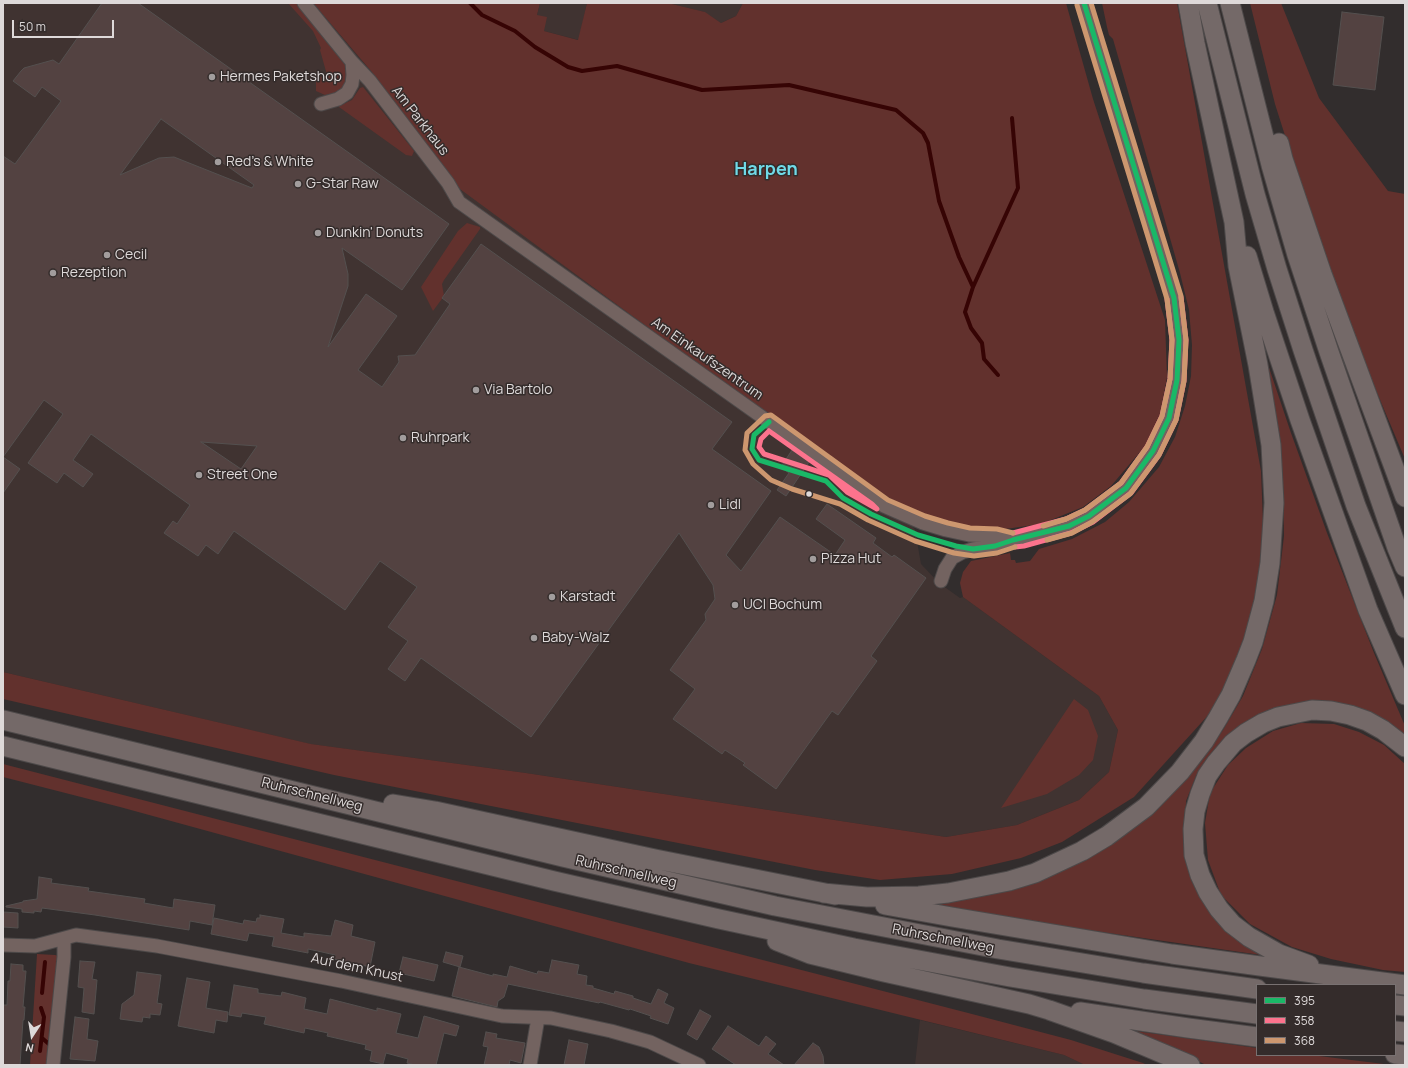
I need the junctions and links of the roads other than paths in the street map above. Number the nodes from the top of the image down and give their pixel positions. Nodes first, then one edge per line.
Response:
1 (304, 3) edge
2 (1084, 3) edge
3 (1188, 3) edge
4 (1207, 3) edge
5 (1230, 3) edge
6 (1243, 3) edge
7 (352, 62) junction
8 (321, 104) dead end
9 (459, 202) joint
10 (1234, 222) junction
11 (1405, 497) edge
12 (1013, 540) junction
13 (1405, 567) edge
14 (941, 581) dead end
15 (1405, 628) edge
16 (1405, 694) edge
17 (3, 720) edge
18 (3, 746) edge
19 (1405, 747) edge
20 (279, 787) junction
21 (823, 893) junction
22 (719, 919) junction
23 (64, 939) junction
24 (3, 945) edge
25 (1374, 981) junction
26 (1405, 984) edge
27 (1256, 989) edge
28 (1006, 999) junction
29 (1256, 1014) edge
30 (538, 1018) junction
31 (1256, 1037) edge
32 (52, 1065) edge
33 (530, 1065) edge
34 (699, 1065) edge
35 (1190, 1065) edge

1 - 7 street, Am Parkhaus
2 - 12 street, Am Einkaufszentrum
3 - 10 highway
4 - 15 highway
5 - 13 highway
6 - 11 highway
7 - 8 street
7 - 9 street, Am Parkhaus
9 - 12 street, Am Einkaufszentrum
10 - 16 highway
10 - 21 highway
12 - 14 street, Am Einkaufszentrum
17 - 20 highway, Ruhrschnellweg
18 - 22 highway, Ruhrschnellweg
19 - 25 highway
20 - 21 highway
20 - 27 highway, Ruhrschnellweg
21 - 25 highway
22 - 28 highway
22 - 29 highway, Ruhrschnellweg
23 - 24 street, Auf dem Knust
23 - 30 street, Auf dem Knust
23 - 32 street
25 - 26 highway
28 - 31 highway
28 - 35 highway
30 - 33 street
30 - 34 street, Auf dem Knust

